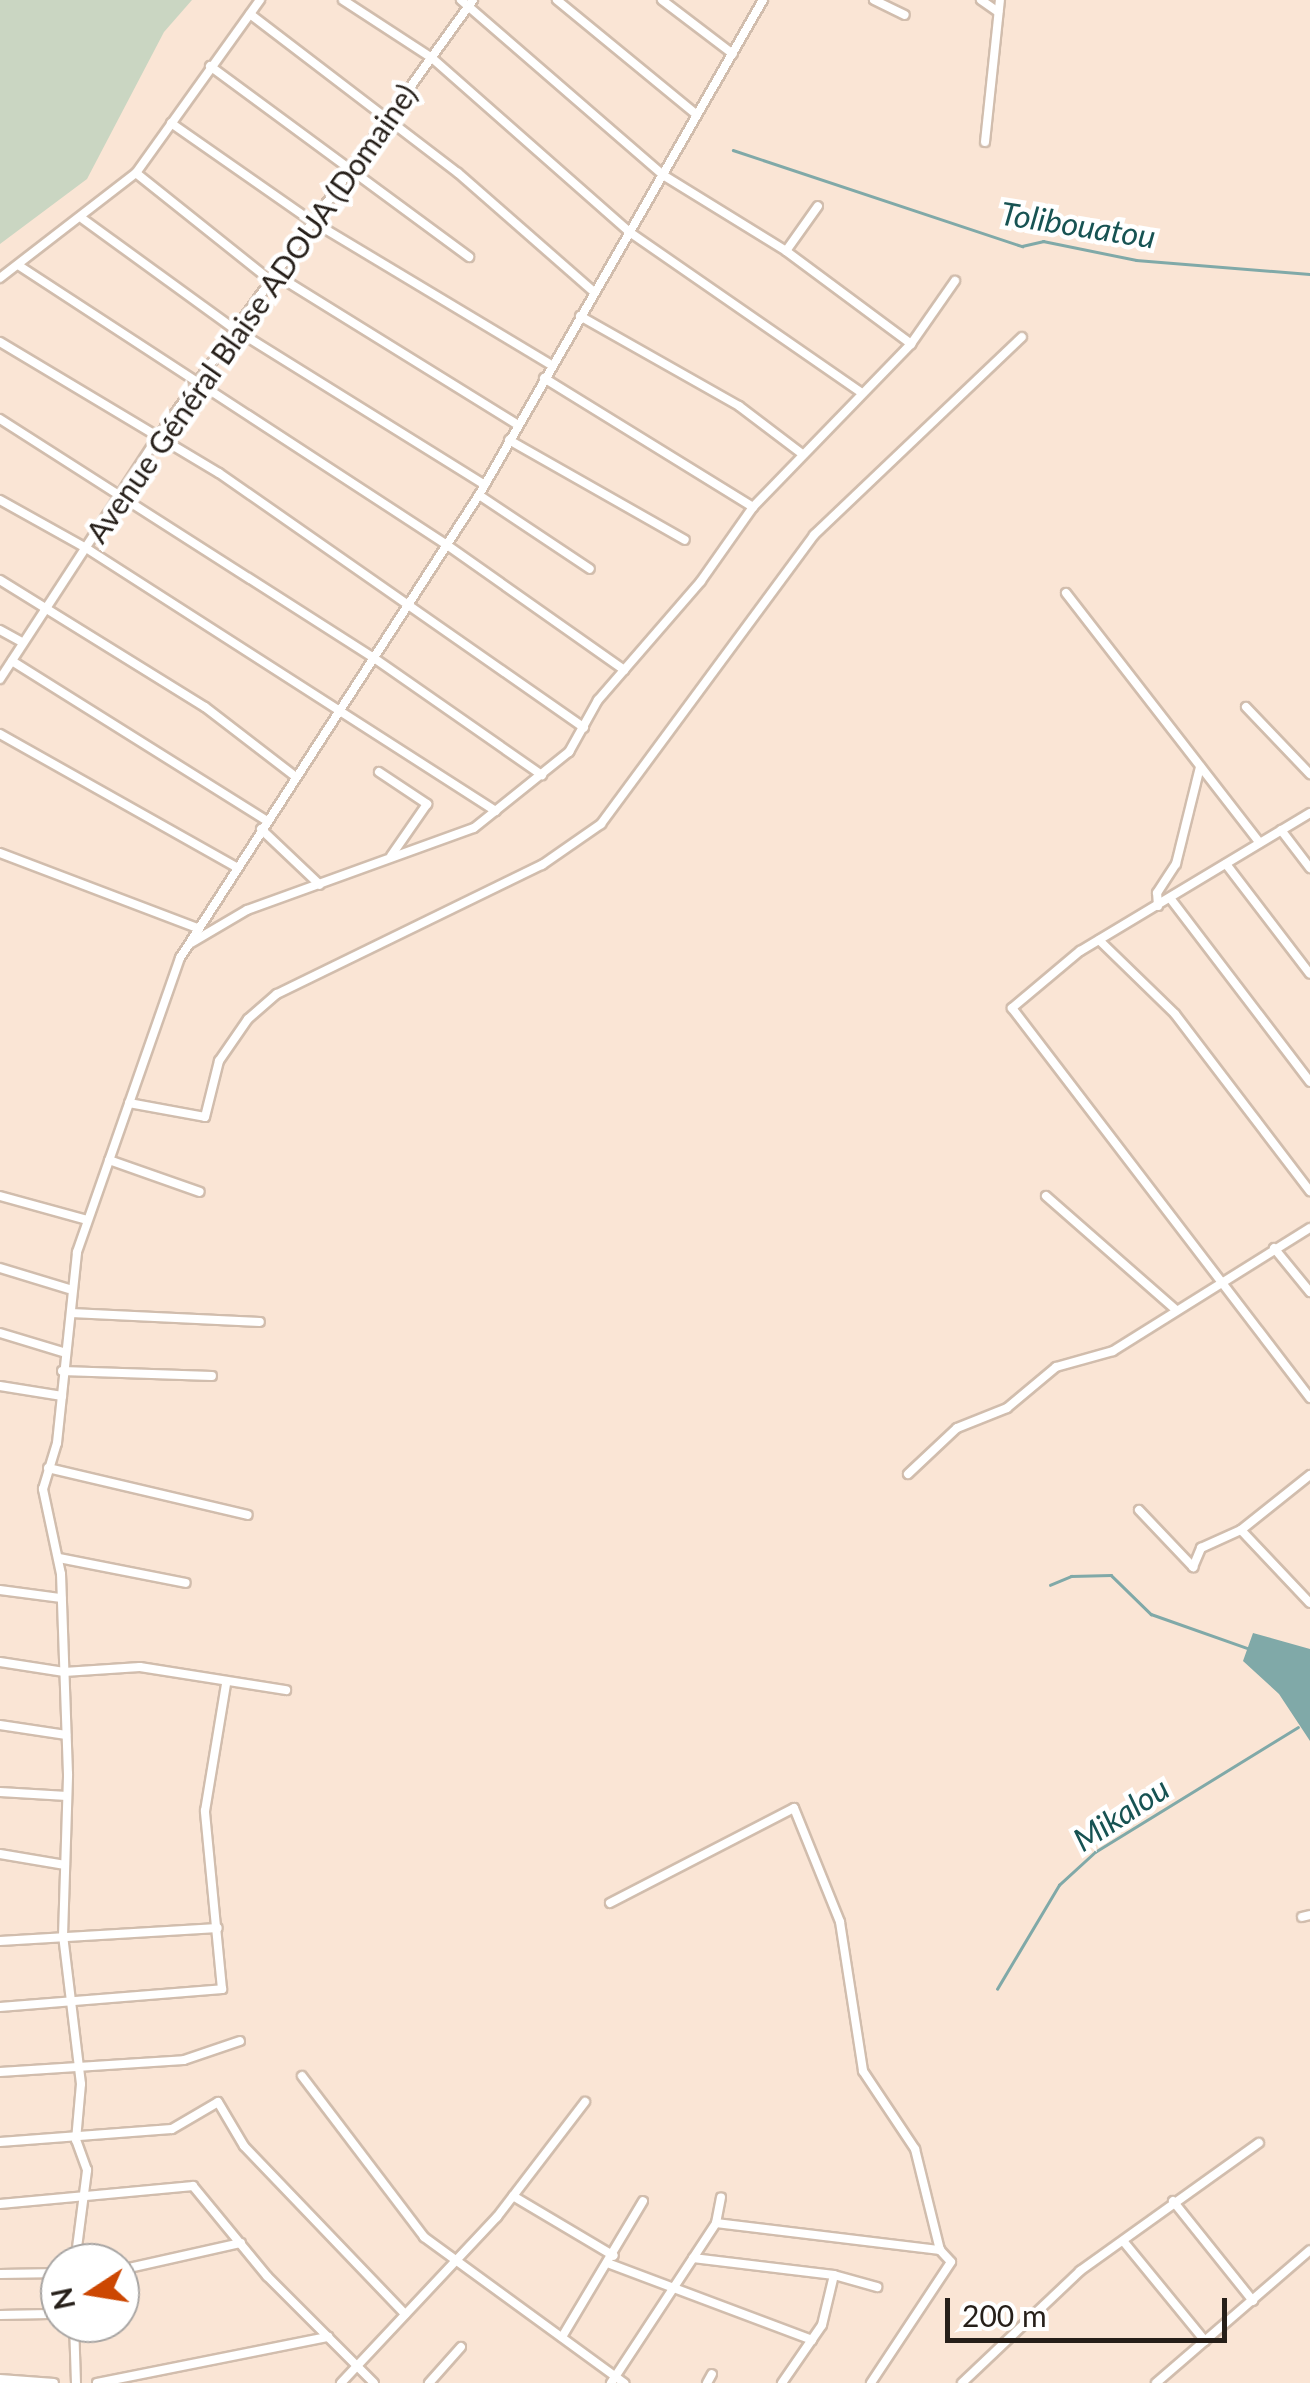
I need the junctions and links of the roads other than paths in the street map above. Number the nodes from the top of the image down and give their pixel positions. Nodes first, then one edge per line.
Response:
1 (260, 0) edge
2 (343, 0) edge
3 (557, 0) edge
4 (662, 0) edge
5 (763, 0) edge
6 (874, 0) edge
7 (981, 0) edge
8 (1000, 0) edge
9 (468, 2) edge
10 (998, 12) junction
11 (250, 14) junction
12 (904, 15) dead end
13 (733, 54) junction
14 (432, 58) junction
15 (210, 66) junction
16 (386, 116) junction
17 (697, 116) junction
18 (171, 123) junction
19 (985, 142) dead end
20 (348, 170) junction
21 (136, 173) junction
22 (663, 175) junction
23 (818, 206) dead end
24 (83, 219) junction
25 (310, 220) junction
26 (628, 231) junction
27 (786, 251) junction
28 (468, 257) dead end
29 (18, 265) junction
30 (271, 276) junction
31 (0, 278) edge
32 (955, 281) dead end
33 (593, 292) junction
34 (580, 316) junction
35 (236, 330) junction
36 (1022, 337) dead end
37 (0, 342) edge
38 (911, 344) junction
39 (550, 365) junction
40 (544, 378) junction
41 (196, 387) junction
42 (862, 393) junction
43 (0, 418) edge
44 (517, 424) junction
45 (158, 437) junction
46 (509, 440) junction
47 (801, 453) junction
48 (485, 485) junction
49 (122, 492) junction
50 (479, 495) junction
51 (0, 500) edge
52 (753, 507) junction
53 (685, 540) dead end
54 (448, 546) junction
55 (86, 548) junction
56 (590, 569) dead end
57 (0, 580) edge
58 (1066, 594) dead end
59 (410, 604) junction
60 (46, 608) junction
61 (0, 630) edge
62 (23, 643) junction
63 (374, 658) junction
64 (12, 661) junction
65 (624, 670) junction
66 (0, 679) edge
67 (1246, 707) dead end
68 (340, 710) junction
69 (584, 728) junction
70 (0, 734) edge
71 (1200, 766) junction
72 (378, 772) dead end
73 (1310, 774) edge
74 (542, 775) junction
75 (296, 778) junction
76 (496, 811) junction
77 (1310, 814) edge
78 (264, 825) junction
79 (1281, 830) junction
80 (1260, 843) junction
81 (0, 852) edge
82 (388, 860) junction
83 (1226, 864) junction
84 (236, 867) junction
85 (1310, 868) edge
86 (320, 885) junction
87 (1170, 898) junction
88 (1158, 906) junction
89 (198, 928) junction
90 (1098, 940) junction
91 (188, 944) junction
92 (1310, 974) edge
93 (1310, 1082) edge
94 (130, 1103) junction
95 (110, 1160) junction
96 (1310, 1191) edge
97 (200, 1192) dead end
98 (0, 1196) edge
99 (1046, 1196) dead end
100 (88, 1220) junction
101 (1310, 1228) edge
102 (1274, 1248) junction
103 (0, 1268) edge
104 (1220, 1281) junction
105 (69, 1288) junction
106 (1310, 1292) edge
107 (1175, 1309) junction
108 (71, 1313) junction
109 (260, 1322) dead end
110 (0, 1333) edge
111 (63, 1352) junction
112 (62, 1370) junction
113 (212, 1376) dead end
114 (0, 1386) edge
115 (62, 1396) junction
116 (1310, 1398) edge
117 (48, 1468) junction
118 (908, 1474) dead end
119 (1310, 1475) edge
120 (1139, 1510) dead end
121 (248, 1515) dead end
122 (1241, 1530) junction
123 (60, 1558) junction
124 (186, 1583) dead end
125 (0, 1590) edge
126 (62, 1598) junction
127 (1310, 1603) edge
128 (0, 1662) edge
129 (64, 1672) junction
130 (226, 1684) junction
131 (286, 1690) dead end
132 (0, 1725) edge
133 (66, 1734) junction
134 (0, 1792) edge
135 (67, 1796) junction
136 (0, 1854) edge
137 (65, 1865) junction
138 (610, 1904) dead end
139 (218, 1928) junction
140 (63, 1936) junction
141 (0, 1941) edge
142 (73, 2000) junction
143 (0, 2007) edge
144 (240, 2041) dead end
145 (77, 2067) junction
146 (0, 2072) edge
147 (302, 2076) dead end
148 (586, 2102) dead end
149 (76, 2140) junction
150 (0, 2142) edge
151 (1259, 2144) dead end
152 (513, 2196) junction
153 (720, 2197) dead end
154 (78, 2199) junction
155 (1173, 2200) junction
156 (643, 2201) dead end
157 (0, 2204) edge
158 (716, 2223) junction
159 (242, 2242) junction
160 (1124, 2242) junction
161 (77, 2243) edge
162 (940, 2250) junction
163 (1310, 2250) edge
164 (692, 2258) junction
165 (612, 2260) junction
166 (456, 2262) junction
167 (140, 2265) edge
168 (40, 2273) edge
169 (0, 2274) edge
170 (834, 2275) junction
171 (877, 2287) dead end
172 (673, 2293) junction
173 (1254, 2301) junction
174 (40, 2314) edge
175 (405, 2314) junction
176 (0, 2315) edge
177 (328, 2337) junction
178 (562, 2337) junction
179 (812, 2340) junction
180 (1205, 2341) junction
181 (75, 2343) edge
182 (462, 2347) dead end
183 (357, 2364) junction
184 (0, 2379) edge
185 (621, 2379) edge
186 (54, 2383) edge
187 (76, 2383) edge
188 (98, 2383) edge
189 (340, 2383) edge
190 (374, 2383) edge
191 (429, 2383) edge
192 (611, 2383) edge
193 (782, 2383) edge
194 (871, 2383) edge
195 (962, 2383) edge
196 (1156, 2383) edge

1 - 11 street
2 - 14 street
3 - 17 street
4 - 13 street
5 - 13 street
6 - 12 street
7 - 10 street
8 - 10 street
9 - 14 street, Avenue Général Blaise ADOUA (Domaine)
9 - 22 street
10 - 19 street
11 - 15 street
11 - 16 street
13 - 17 street
14 - 16 street, Avenue Général Blaise ADOUA (Domaine)
14 - 26 street
15 - 18 street
15 - 20 street
16 - 20 street, Avenue Général Blaise ADOUA (Domaine)
16 - 33 street
17 - 22 street
18 - 21 street
18 - 25 street
20 - 25 street, Avenue Général Blaise ADOUA (Domaine)
20 - 28 street
21 - 24 street
21 - 30 street
22 - 26 street
22 - 27 street
23 - 27 street
24 - 29 street
24 - 35 street
25 - 30 street, Avenue Général Blaise ADOUA (Domaine)
25 - 39 street
26 - 33 street
26 - 42 street
27 - 38 street
29 - 31 street
29 - 41 street
30 - 35 street, Avenue Général Blaise ADOUA (Domaine)
30 - 44 street
32 - 38 street
33 - 34 street
34 - 39 street
34 - 47 street
35 - 41 street, Avenue Général Blaise ADOUA (Domaine)
35 - 48 street
36 - 94 street
37 - 45 street
38 - 42 street
39 - 40 street
40 - 44 street
40 - 52 street
41 - 45 street, Avenue Général Blaise ADOUA (Domaine)
41 - 54 street
42 - 47 street
43 - 49 street
44 - 46 street
45 - 49 street, Avenue Général Blaise ADOUA (Domaine)
45 - 59 street
46 - 48 street
46 - 53 street
47 - 52 street
48 - 50 street
49 - 55 street, Avenue Général Blaise ADOUA (Domaine)
49 - 63 street
50 - 54 street
50 - 56 street
51 - 55 street
52 - 65 street
54 - 59 street
54 - 65 street
55 - 60 street, Avenue Général Blaise ADOUA (Domaine)
55 - 68 street
57 - 60 street
58 - 71 street
59 - 63 street
59 - 69 street
60 - 62 street, Avenue Général Blaise ADOUA (Domaine)
60 - 75 street
61 - 62 street
62 - 64 street, Avenue Général Blaise ADOUA (Domaine)
63 - 68 street
63 - 74 street
64 - 66 street, Avenue Général Blaise ADOUA (Domaine)
64 - 78 street
65 - 69 street
67 - 73 street
68 - 75 street
68 - 76 street
69 - 74 street
70 - 84 street
71 - 80 street
71 - 88 street
72 - 82 street
74 - 76 street
75 - 78 street
76 - 82 street
77 - 79 street
78 - 84 street
78 - 86 street
79 - 80 street
79 - 85 street
80 - 83 street
81 - 89 street
82 - 86 street
83 - 87 street
83 - 92 street
84 - 89 street
86 - 91 street
87 - 88 street
87 - 93 street
88 - 90 street
89 - 91 street
90 - 96 street
90 - 104 street
91 - 94 street
94 - 95 street
95 - 97 street
95 - 100 street
98 - 100 street
99 - 107 street
100 - 105 street
101 - 102 street
102 - 104 street
102 - 106 street
103 - 105 street
104 - 107 street
104 - 116 street
105 - 108 street
107 - 118 street
108 - 109 street
108 - 111 street
110 - 111 street
111 - 112 street
112 - 113 street
112 - 115 street
114 - 115 street
115 - 117 street
117 - 121 street
117 - 123 street
119 - 122 street
120 - 122 street
122 - 127 street
123 - 124 street
123 - 126 street
125 - 126 street
126 - 129 street
128 - 129 street
129 - 130 street
129 - 133 street
130 - 131 street
130 - 139 street
132 - 133 street
133 - 135 street
134 - 135 street
135 - 137 street
136 - 137 street
137 - 140 street
138 - 162 street
139 - 140 street
139 - 142 street
140 - 141 street
140 - 142 street
142 - 143 street
142 - 145 street
144 - 145 street
145 - 146 street
145 - 149 street
147 - 166 street
148 - 152 street
149 - 150 street
149 - 154 street
149 - 175 street
151 - 155 street
152 - 165 street
152 - 166 street
153 - 158 street
154 - 157 street
154 - 159 street
154 - 161 street
155 - 160 street
155 - 173 street
156 - 165 street
158 - 162 street
158 - 164 street
159 - 167 street
159 - 177 street
160 - 180 street
160 - 195 street
162 - 194 street
163 - 173 street
164 - 170 street
164 - 172 street
165 - 172 street
165 - 178 street
166 - 175 street
166 - 178 street
168 - 169 street
170 - 171 street
170 - 179 street
172 - 179 street
172 - 185 street
173 - 180 street
174 - 176 street
175 - 183 street
177 - 183 street
177 - 188 street
178 - 185 street
179 - 193 street
180 - 196 street
181 - 187 street
182 - 191 street
183 - 189 street
183 - 190 street
184 - 186 street
185 - 192 street

